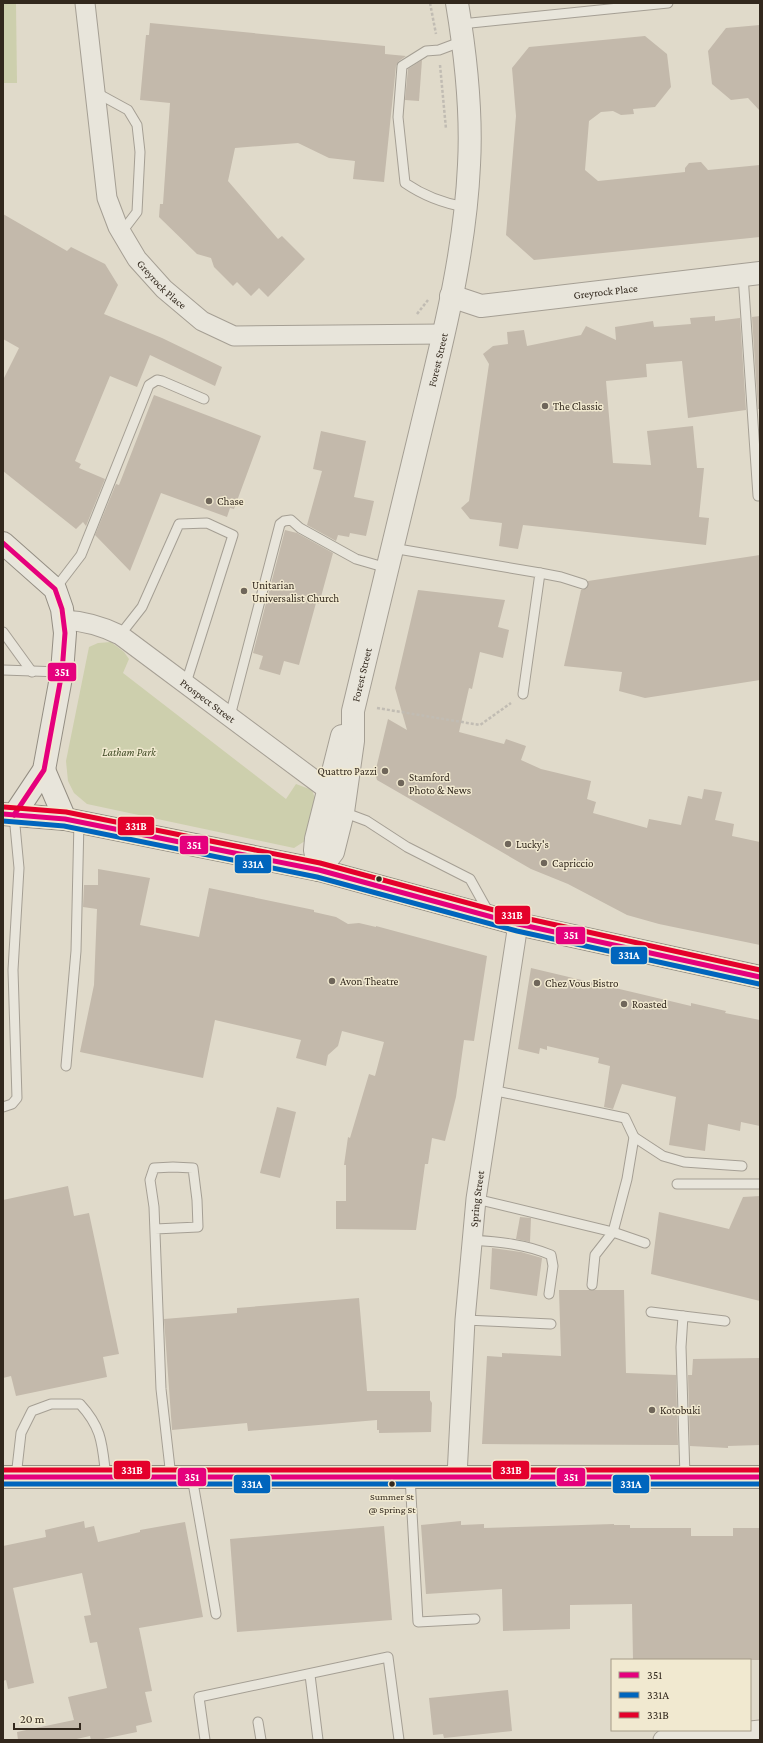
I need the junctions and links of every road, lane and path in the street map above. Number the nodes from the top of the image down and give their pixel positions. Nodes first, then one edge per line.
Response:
1 (85, 3) edge
2 (430, 3) edge
3 (668, 3) edge
4 (460, 22) edge
5 (439, 50) junction
6 (95, 92) junction
7 (446, 130) dead end
8 (465, 207) junction
9 (121, 233) junction
10 (751, 274) edge
11 (441, 296) junction
12 (416, 316) dead end
13 (444, 334) junction
14 (204, 399) dead end
15 (758, 496) dead end
16 (3, 543) edge
17 (390, 558) junction
18 (540, 573) junction
19 (583, 584) dead end
20 (60, 606) junction
21 (3, 632) edge
22 (120, 635) junction
23 (3, 670) edge
24 (32, 672) junction
25 (62, 672) junction
26 (186, 683) junction
27 (523, 694) joint
28 (354, 708) junction
29 (230, 716) junction
30 (44, 770) junction
31 (339, 799) junction
32 (9, 815) edge
33 (72, 820) junction
34 (320, 870) junction
35 (490, 916) junction
36 (518, 924) junction
37 (760, 977) edge
38 (66, 1066) dead end
39 (492, 1090) junction
40 (3, 1107) edge
41 (634, 1137) junction
42 (742, 1166) dead end
43 (677, 1184) dead end
44 (760, 1184) edge
45 (476, 1199) junction
46 (155, 1229) junction
47 (614, 1232) junction
48 (472, 1240) junction
49 (645, 1243) dead end
50 (592, 1285) dead end
51 (549, 1294) dead end
52 (651, 1312) dead end
53 (682, 1316) junction
54 (465, 1320) junction
55 (725, 1321) dead end
56 (551, 1324) dead end
57 (410, 1476) junction
58 (457, 1476) junction
59 (10, 1477) edge
60 (106, 1477) junction
61 (181, 1477) junction
62 (685, 1477) junction
63 (760, 1477) edge
64 (216, 1614) dead end
65 (476, 1619) dead end
66 (310, 1675) junction
67 (258, 1722) dead end
68 (750, 1731) edge
69 (205, 1740) edge
70 (261, 1740) edge
71 (318, 1740) edge
72 (399, 1740) edge
73 (663, 1740) edge

1 - 6 street, Greyrock Place
2 - 5 path
3 - 4 lane
4 - 5 lane
4 - 8 main road, Forest Street
5 - 7 path
5 - 8 lane
6 - 9 street, Greyrock Place
6 - 9 lane
8 - 11 main road, Forest Street
9 - 13 street, Greyrock Place
10 - 11 main road, Greyrock Place
10 - 15 lane
11 - 12 path
11 - 13 main road, Forest Street
13 - 17 main road, Forest Street
14 - 20 lane
16 - 20 main road
17 - 18 lane
17 - 28 main road, Forest Street
17 - 29 lane
18 - 19 lane
18 - 27 lane
20 - 22 street, Prospect Street
20 - 25 main road
21 - 24 lane
22 - 26 street, Prospect Street
22 - 26 lane
23 - 24 lane
24 - 25 lane
25 - 30 main road
26 - 29 street, Prospect Street
27 - 28 path
28 - 31 main road, Forest Street
29 - 31 street, Prospect Street
30 - 32 main road
30 - 33 main road
31 - 34 main road, Forest Street
31 - 35 lane
32 - 33 main road
32 - 40 lane
33 - 34 main road
33 - 38 lane
34 - 35 main road
35 - 36 main road
36 - 37 main road
36 - 39 street, Spring Street
39 - 41 lane
39 - 45 street, Spring Street
41 - 42 lane
41 - 47 lane
43 - 44 lane
45 - 47 lane
45 - 48 street, Spring Street
46 - 46 lane
46 - 61 lane
47 - 49 lane
47 - 50 lane
48 - 51 lane
48 - 54 street, Spring Street
52 - 53 lane
53 - 55 lane
53 - 62 lane
54 - 56 lane
54 - 58 street, Spring Street
57 - 58 main road
57 - 61 main road
57 - 65 lane
58 - 62 main road
59 - 60 main road
59 - 60 lane
60 - 61 main road
61 - 64 lane
62 - 63 main road
66 - 69 lane
66 - 71 lane
66 - 72 lane
67 - 70 lane
68 - 73 street

